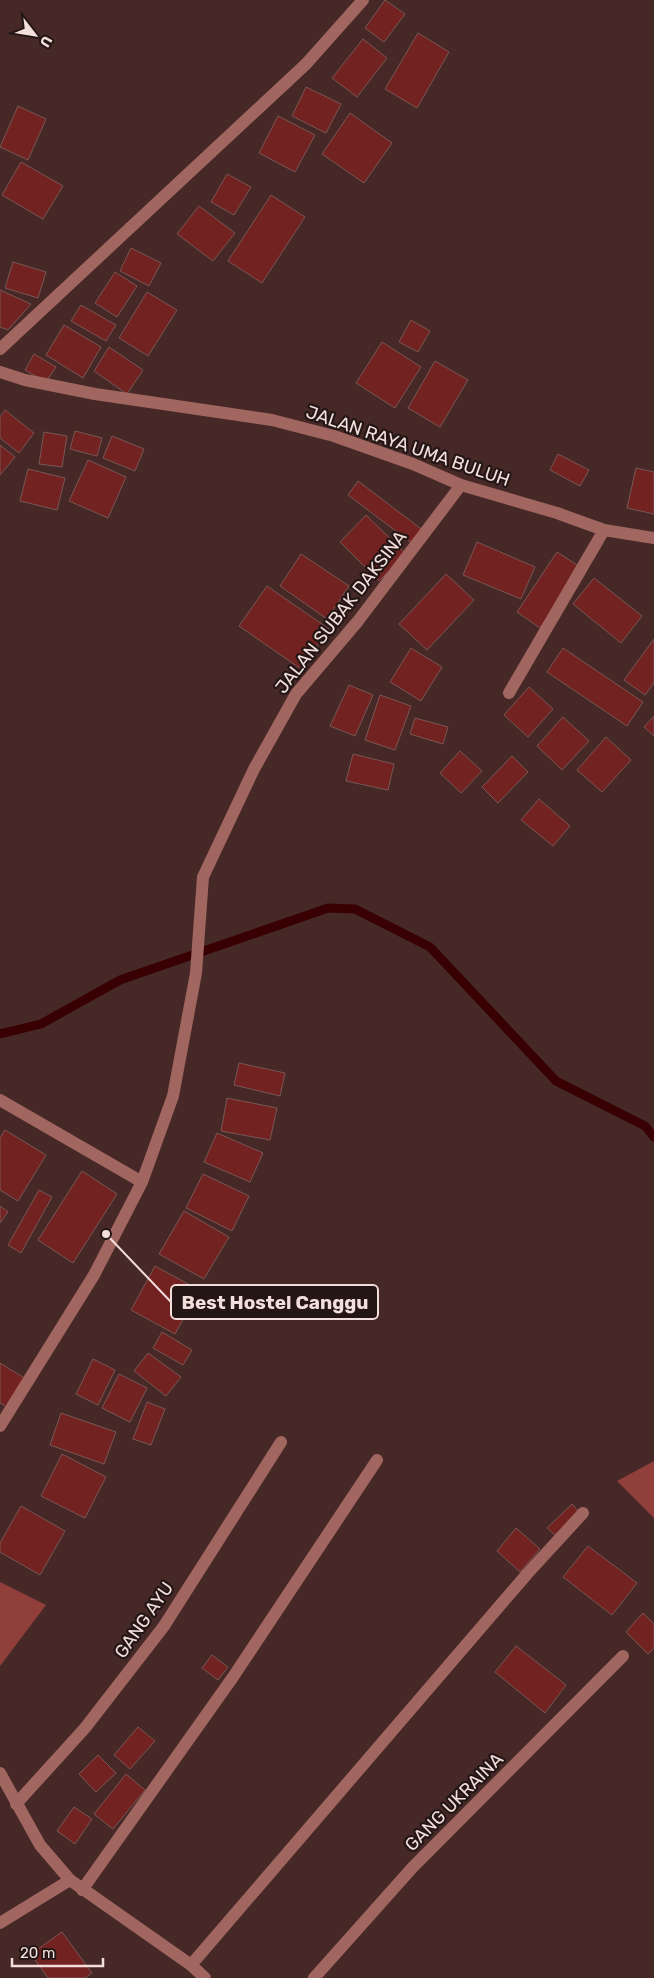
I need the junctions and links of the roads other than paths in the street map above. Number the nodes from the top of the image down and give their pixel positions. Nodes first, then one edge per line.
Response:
1 (363, 0) edge
2 (0, 349) edge
3 (0, 372) edge
4 (461, 486) junction
5 (604, 530) junction
6 (654, 538) edge
7 (509, 693) dead end
8 (0, 1100) edge
9 (142, 1182) junction
10 (0, 1426) edge
11 (281, 1442) dead end
12 (377, 1460) dead end
13 (583, 1513) dead end
14 (624, 1656) dead end
15 (0, 1773) edge
16 (16, 1804) junction
17 (70, 1880) junction
18 (82, 1890) junction
19 (0, 1923) edge
20 (191, 1965) junction
21 (206, 1978) edge
22 (314, 1978) edge

1 - 2 street
3 - 4 street, JALAN RAYA UMA BULUH
4 - 5 street, JALAN RAYA UMA BULUH
4 - 9 street, JALAN SUBAK DAKSINA
5 - 6 street, JALAN RAYA UMA BULUH
5 - 7 street
8 - 9 street
9 - 10 street, JALAN SUBAK DAKSINA
11 - 16 street, GANG AYU
12 - 18 street
13 - 20 street
14 - 22 street, GANG UKRAINA
15 - 16 street
16 - 17 street
17 - 18 street
17 - 19 street
18 - 20 street
20 - 21 street

